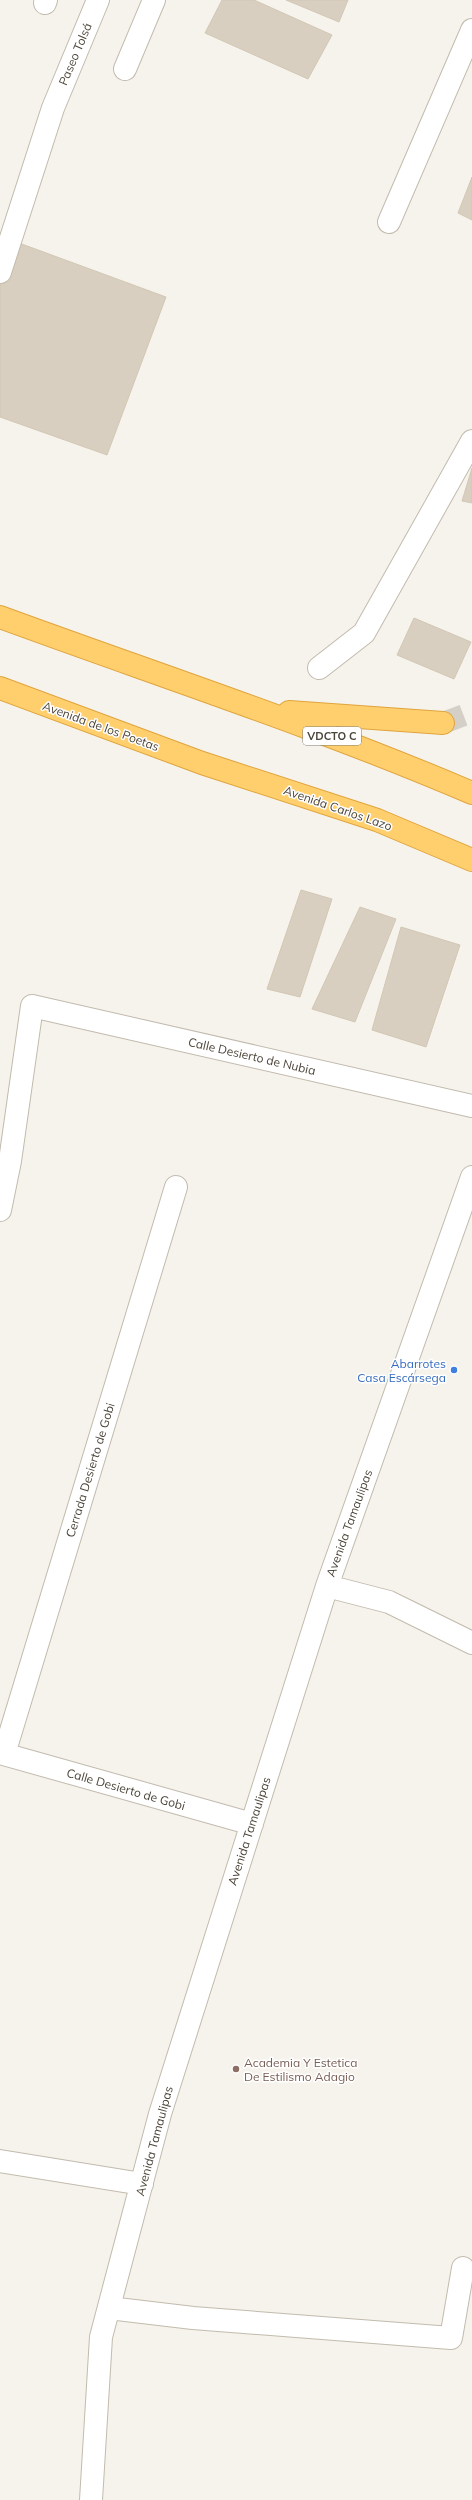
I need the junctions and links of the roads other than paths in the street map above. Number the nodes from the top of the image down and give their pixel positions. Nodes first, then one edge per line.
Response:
1 (98, 0) edge
2 (154, 0) edge
3 (472, 30) edge
4 (125, 69) dead end
5 (389, 222) dead end
6 (0, 272) edge
7 (472, 441) edge
8 (0, 616) edge
9 (319, 668) dead end
10 (0, 688) edge
11 (266, 710) junction
12 (443, 723) tunnel mouth
13 (202, 763) joint
14 (472, 793) edge
15 (472, 860) edge
16 (472, 1106) edge
17 (472, 1177) edge
18 (176, 1187) dead end
19 (0, 1210) edge
20 (327, 1586) junction
21 (472, 1643) edge
22 (2, 1754) edge
23 (252, 1824) junction
24 (0, 2161) edge
25 (142, 2184) junction
26 (463, 2268) dead end
27 (109, 2308) junction
28 (91, 2500) edge

1 - 6 street, Paseo Tolsá
2 - 4 street
3 - 5 street
7 - 9 street
8 - 11 highway, VDCTO C
10 - 13 highway, Avenida de los Poetas
11 - 12 highway
11 - 14 highway, VDCTO C
13 - 15 highway, Avenida Carlos Lazo
16 - 19 street, Calle Desierto de Nubia
17 - 20 street, Avenida Tamaulipas
18 - 22 street, Cerrada Desierto de Gobi
20 - 21 street
20 - 23 street, Avenida Tamaulipas
22 - 23 street, Calle Desierto de Gobi
23 - 25 street, Avenida Tamaulipas
24 - 25 street
25 - 27 street, Avenida Tamaulipas
26 - 27 street
27 - 28 street, Avenida Tamaulipas

